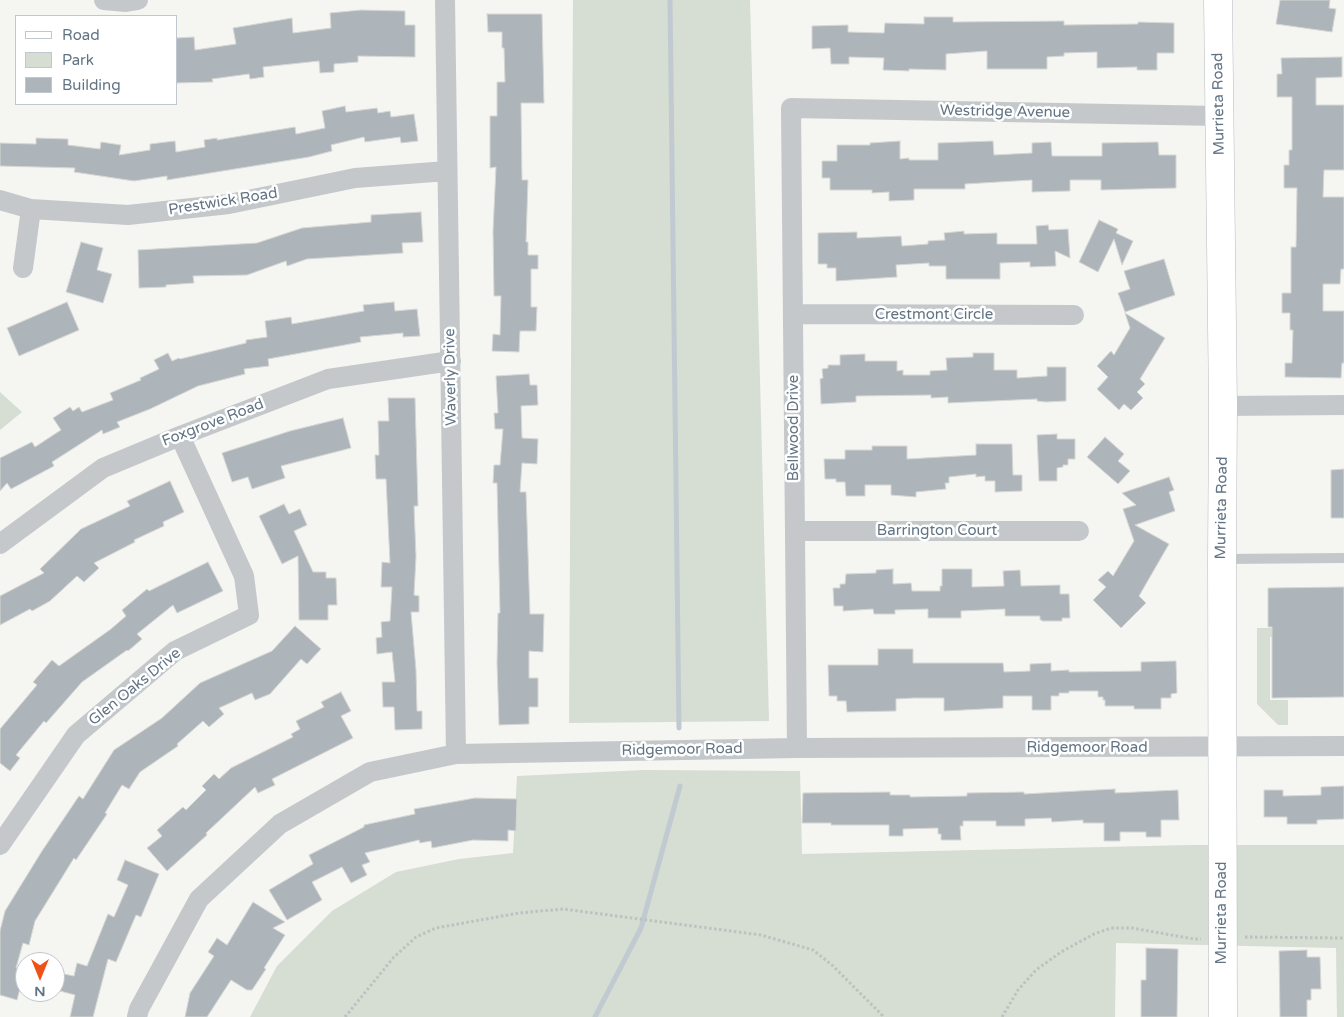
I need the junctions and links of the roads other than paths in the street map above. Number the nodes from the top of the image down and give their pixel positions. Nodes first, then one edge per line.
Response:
1 (104, 0) edge
2 (138, 0) edge
3 (445, 0) edge
4 (1218, 0) edge
5 (791, 108) joint
6 (1219, 116) junction
7 (447, 171) junction
8 (0, 200) edge
9 (31, 209) junction
10 (22, 268) dead end
11 (794, 314) junction
12 (1074, 315) dead end
13 (451, 361) junction
14 (1344, 405) edge
15 (1223, 406) junction
16 (180, 436) junction
17 (795, 530) junction
18 (1079, 531) dead end
19 (0, 544) edge
20 (1344, 558) edge
21 (1222, 559) junction
22 (1344, 746) edge
23 (1222, 747) junction
24 (797, 748) junction
25 (456, 754) junction
26 (0, 845) edge
27 (137, 1017) edge
28 (1223, 1017) edge

1 - 2 street
3 - 7 street, Waverly Drive
4 - 6 main road, Murrieta Road
5 - 6 street, Westridge Avenue
5 - 11 street, Bellwood Drive
6 - 15 main road, Murrieta Road
7 - 9 street, Prestwick Road
7 - 13 street, Waverly Drive
8 - 9 street, Prestwick Road
9 - 10 street
11 - 12 street, Crestmont Circle
11 - 17 street, Bellwood Drive
13 - 16 street, Foxgrove Road
13 - 25 street, Waverly Drive
14 - 15 street
15 - 21 main road, Murrieta Road
16 - 19 street, Foxgrove Road
16 - 26 street, Glen Oaks Drive
17 - 18 street, Barrington Court
17 - 24 street, Bellwood Drive
20 - 21 lane
21 - 23 main road, Murrieta Road
22 - 23 street, Ridgemoor Road
23 - 24 street, Ridgemoor Road
23 - 28 main road, Murrieta Road
24 - 25 street, Ridgemoor Road
25 - 27 street, Ridgemoor Road

